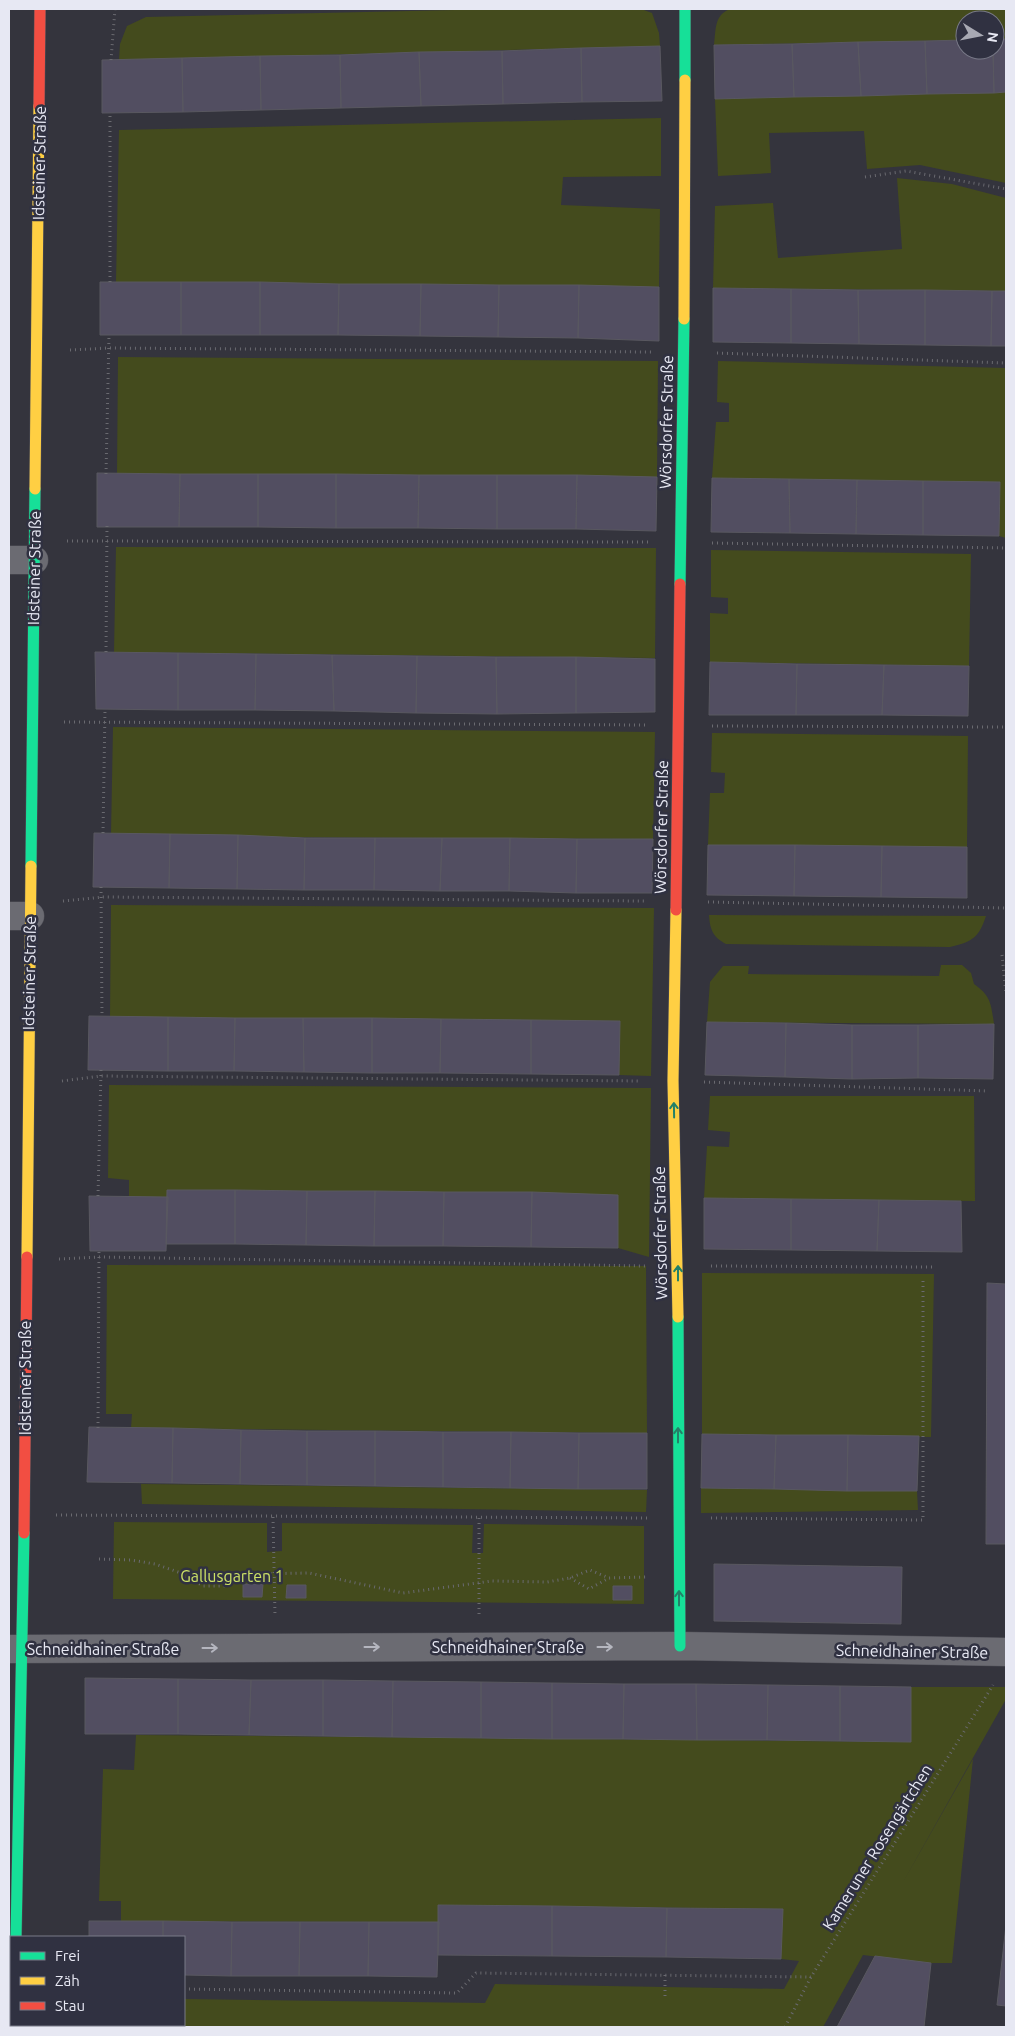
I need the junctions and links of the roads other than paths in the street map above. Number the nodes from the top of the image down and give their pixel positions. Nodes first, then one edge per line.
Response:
1 (40, 9) edge
2 (685, 9) edge
3 (26, 554) edge
4 (23, 912) edge
5 (20, 1272) edge
6 (680, 1646) junction
7 (15, 1649) edge
8 (1006, 1652) edge
9 (16, 1936) edge

1 - 3 street, Idsteiner Straße
6 -> 2 street, Wörsdorfer Straße
3 - 4 street, Idsteiner Straße
4 - 5 street, Idsteiner Straße
5 - 7 street, Idsteiner Straße
7 -> 6 street, Schneidhainer Straße
6 - 8 street, Schneidhainer Straße
7 - 9 street, Idsteiner Straße

